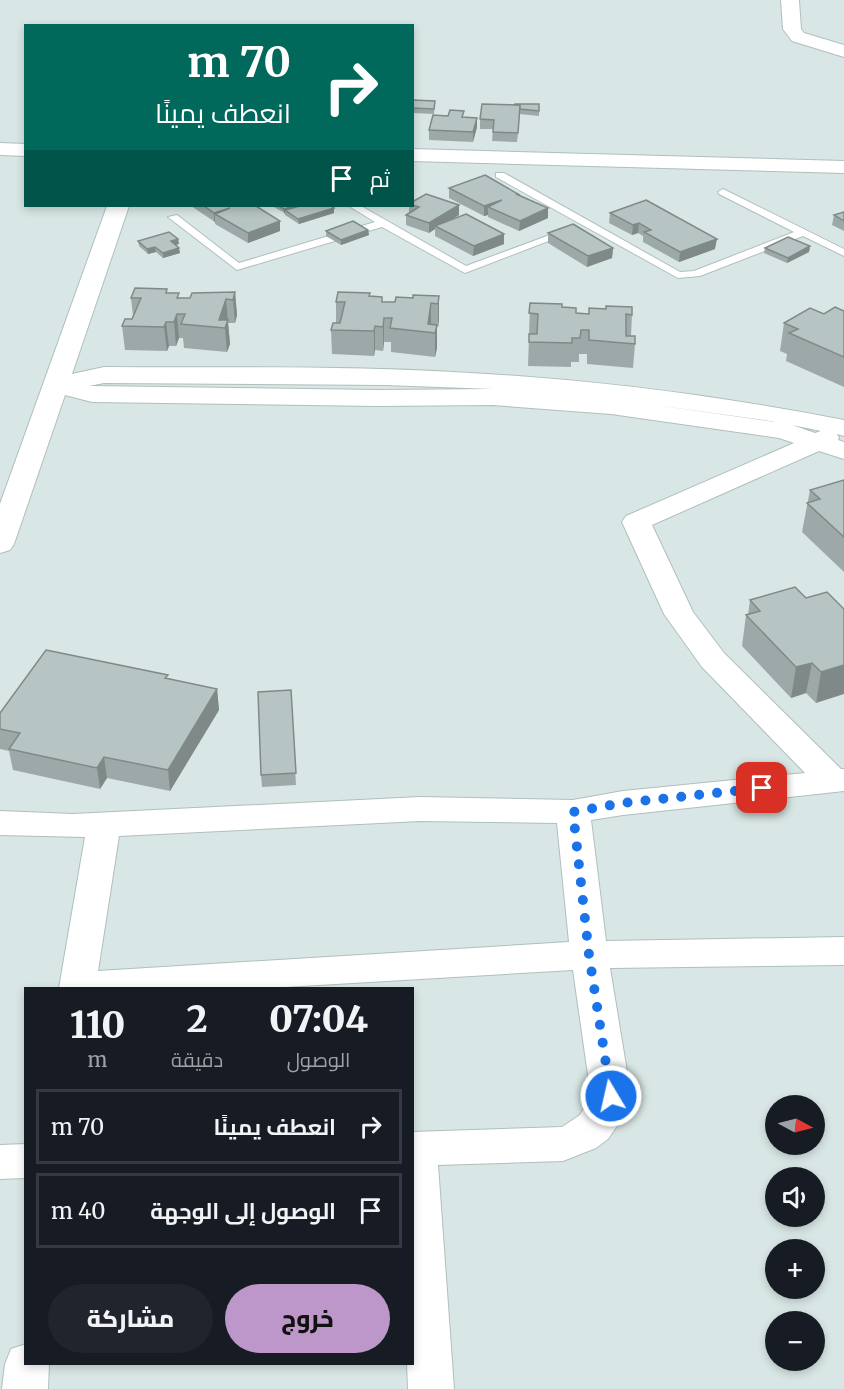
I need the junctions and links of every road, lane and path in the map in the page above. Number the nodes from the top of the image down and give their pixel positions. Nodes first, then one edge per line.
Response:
1 (790, 0) edge
2 (844, 51) edge
3 (0, 149) edge
4 (24, 150) edge
5 (414, 155) edge
6 (844, 167) edge
7 (500, 175) dead end
8 (723, 192) dead end
9 (118, 207) edge
10 (356, 207) edge
11 (173, 217) dead end
12 (384, 223) junction
13 (587, 225) junction
14 (804, 232) junction
15 (844, 253) edge
16 (56, 385) junction
17 (844, 430) edge
18 (815, 441) junction
19 (844, 451) edge
20 (0, 543) edge
21 (838, 780) edge
22 (573, 812) junction
23 (0, 823) edge
24 (104, 824) junction
25 (844, 951) edge
26 (589, 955) junction
27 (78, 987) edge
28 (415, 1149) edge
29 (24, 1161) edge
30 (0, 1162) edge
31 (27, 1365) edge
32 (25, 1389) edge
33 (431, 1389) edge

1 - 2 street
3 - 4 street
5 - 6 street
7 - 13 lane
8 - 14 lane
9 - 16 street
10 - 12 lane
11 - 12 lane
12 - 13 lane
13 - 14 lane
14 - 15 lane
16 - 17 street
16 - 18 street
16 - 20 street
17 - 18 street
18 - 19 street
18 - 21 street
21 - 22 street
22 - 24 street
22 - 26 street
23 - 24 street
24 - 27 street
25 - 26 street
26 - 27 street
26 - 28 street
28 - 33 street
29 - 30 street
31 - 32 street

